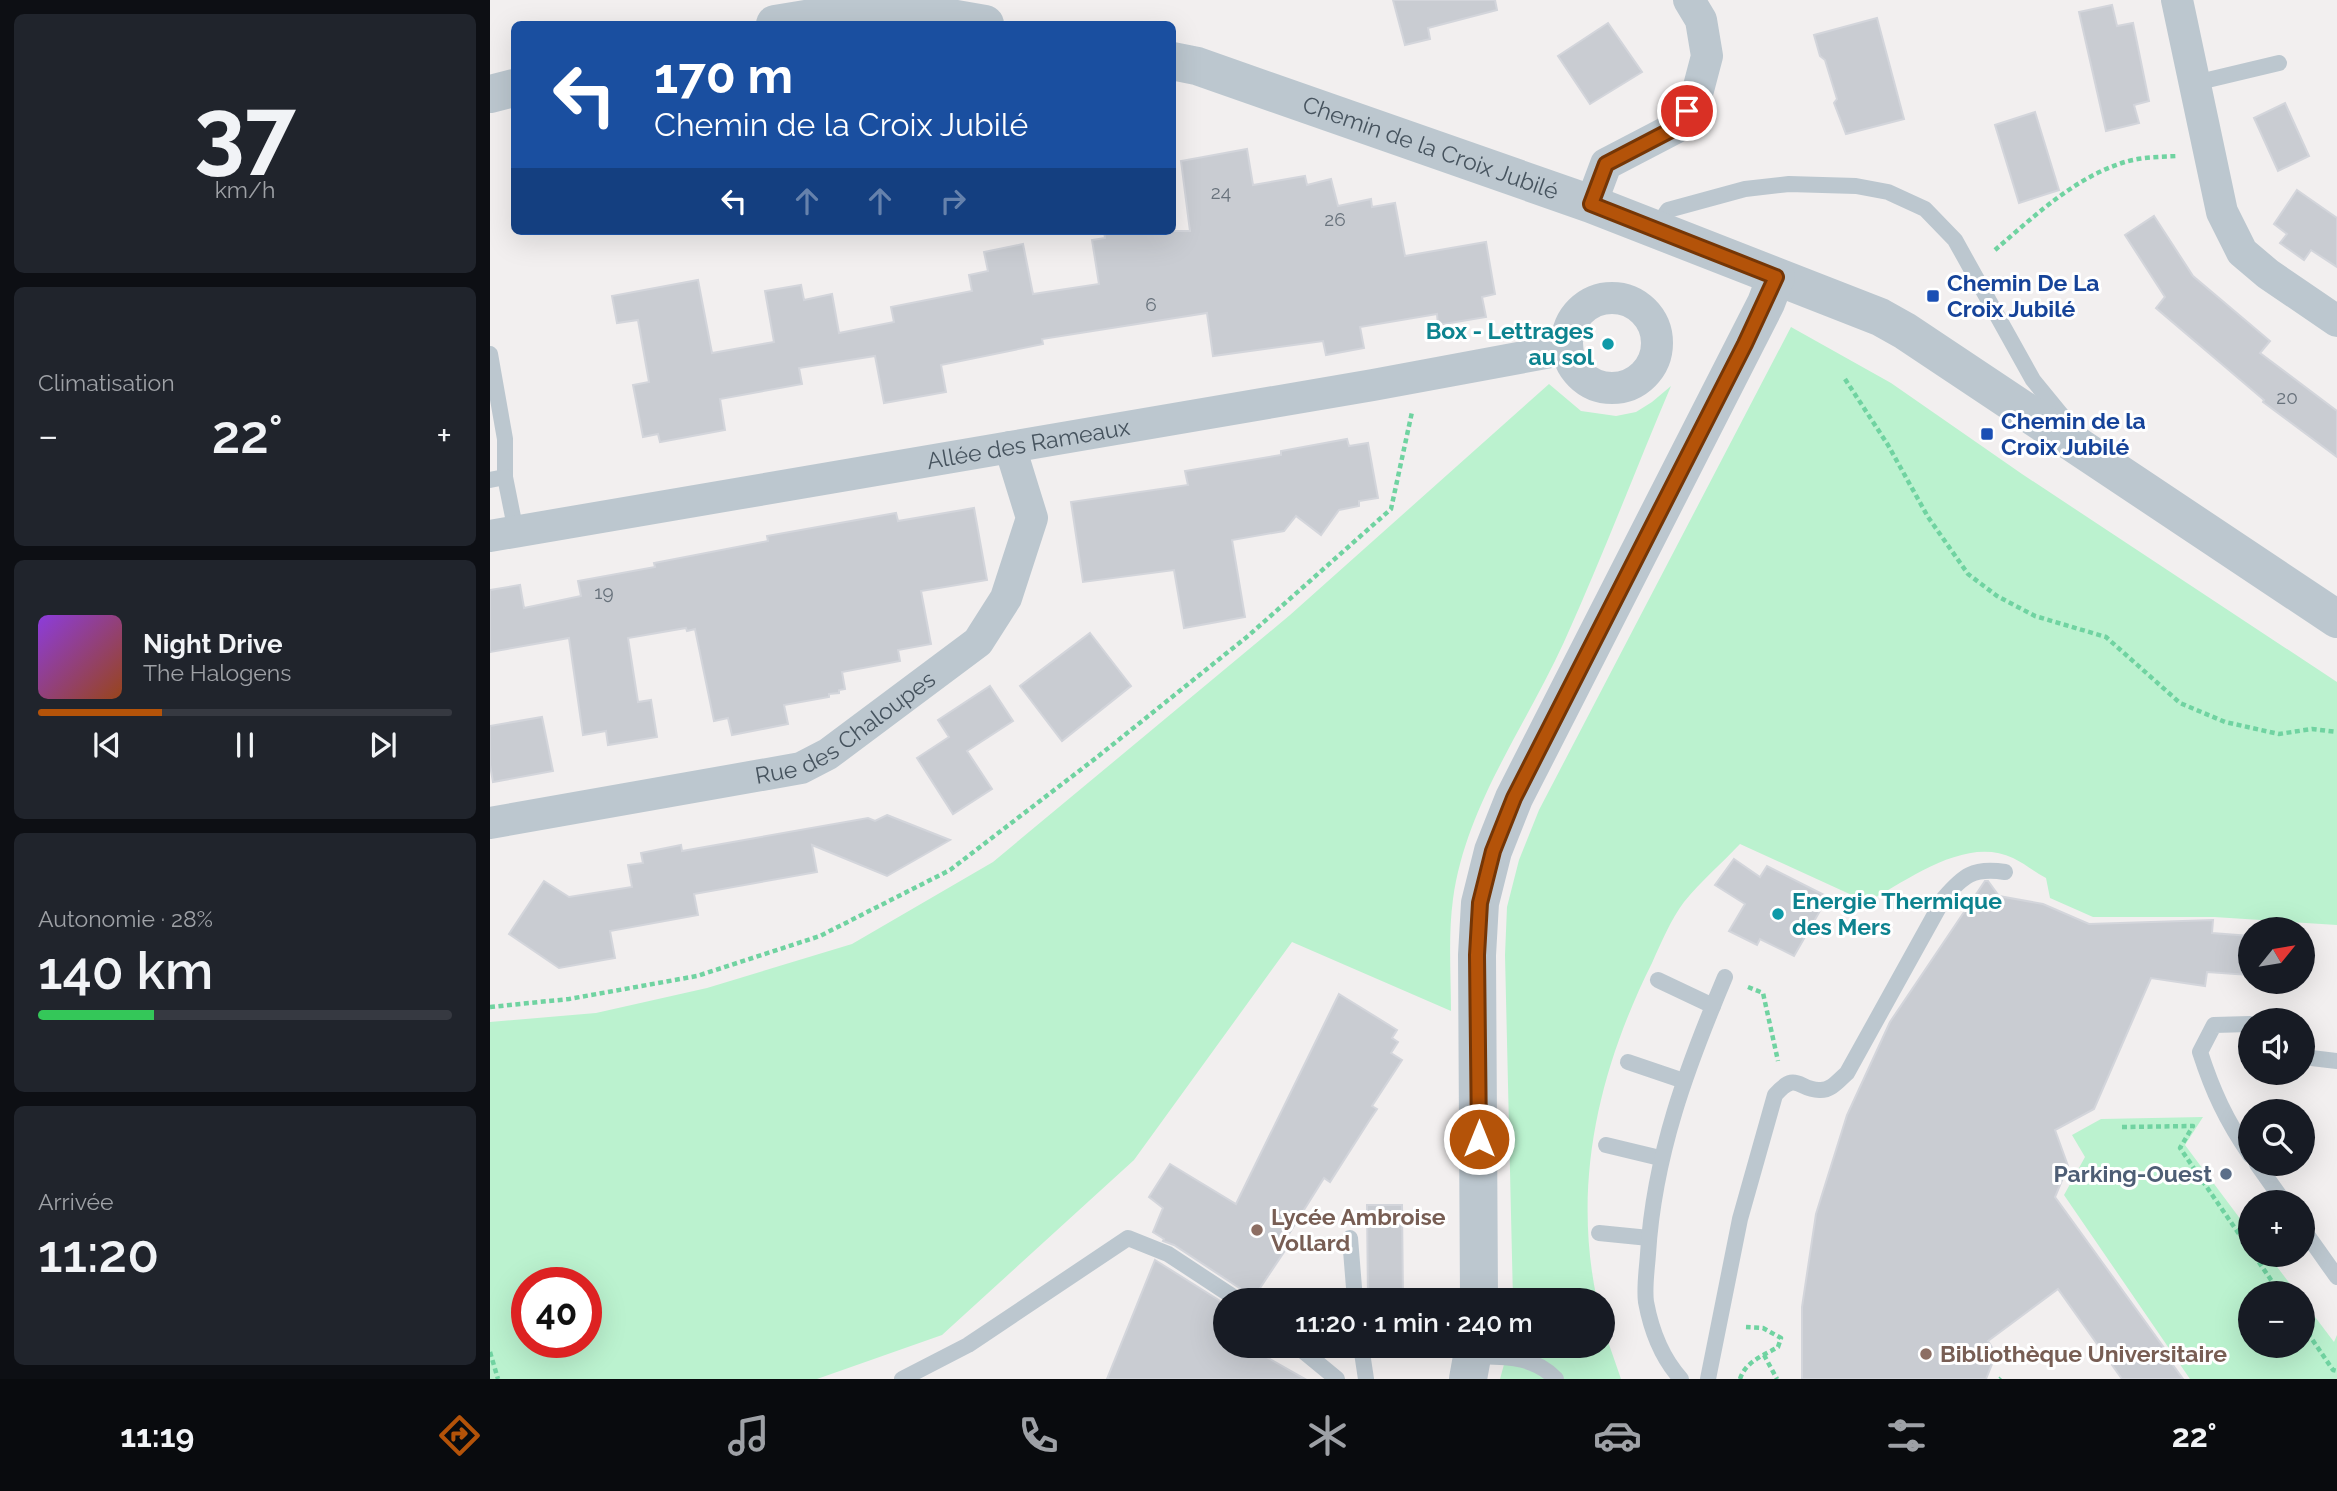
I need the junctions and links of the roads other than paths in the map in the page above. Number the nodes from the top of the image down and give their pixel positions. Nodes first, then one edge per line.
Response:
1 (1689, 0) edge
2 (2177, 0) edge
3 (793, 21) edge
4 (968, 21) edge
5 (1176, 62) edge
6 (2279, 63) dead end
7 (2195, 83) junction
8 (511, 89) edge
9 (490, 94) edge
10 (1591, 204) junction
11 (1655, 229) junction
12 (1776, 277) junction
13 (2337, 321) edge
14 (1567, 349) dead end
15 (490, 354) edge
16 (1010, 446) junction
17 (497, 479) edge
18 (2126, 480) junction
19 (503, 534) edge
20 (2337, 619) edge
21 (490, 823) edge
22 (2005, 872) dead end
23 (1725, 977) dead end
24 (1658, 979) dead end
25 (1713, 1006) junction
26 (2238, 1024) edge
27 (2315, 1058) edge
28 (2337, 1061) edge
29 (1628, 1062) dead end
30 (1684, 1081) junction
31 (2238, 1138) edge
32 (1606, 1145) dead end
33 (1660, 1158) junction
34 (1599, 1233) dead end
35 (1350, 1238) dead end
36 (1649, 1238) junction
37 (2315, 1246) edge
38 (2337, 1277) edge
39 (1220, 1288) edge
40 (1354, 1288) edge
41 (1479, 1288) edge
42 (1312, 1358) edge
43 (1363, 1358) edge
44 (1472, 1360) edge
45 (902, 1379) edge
46 (1337, 1379) edge
47 (1366, 1379) edge
48 (1556, 1379) edge
49 (1681, 1379) edge
50 (1708, 1379) edge

1 - 10 street
2 - 7 street
3 - 4 street
5 - 10 street, Chemin de la Croix Jubilé
6 - 7 lane
7 - 13 street
8 - 9 street
10 - 11 street, Chemin de la Croix Jubilé
11 - 12 street, Chemin de la Croix Jubilé
11 - 18 lane
12 - 18 street, Chemin de la Croix Jubilé
12 - 41 street
14 - 16 street, Allée des Rameaux
15 - 17 lane
16 - 19 street, Allée des Rameaux
16 - 21 street, Rue des Chaloupes
17 - 19 lane
18 - 20 street, Chemin de la Croix Jubilé
22 - 50 lane
23 - 25 lane
24 - 25 lane
25 - 30 lane
26 - 31 lane
27 - 28 lane
29 - 30 lane
30 - 33 lane
32 - 33 lane
33 - 36 lane
34 - 36 lane
35 - 40 lane
36 - 49 lane
37 - 38 lane
39 - 45 lane
42 - 46 lane
43 - 47 lane
44 - 48 lane

